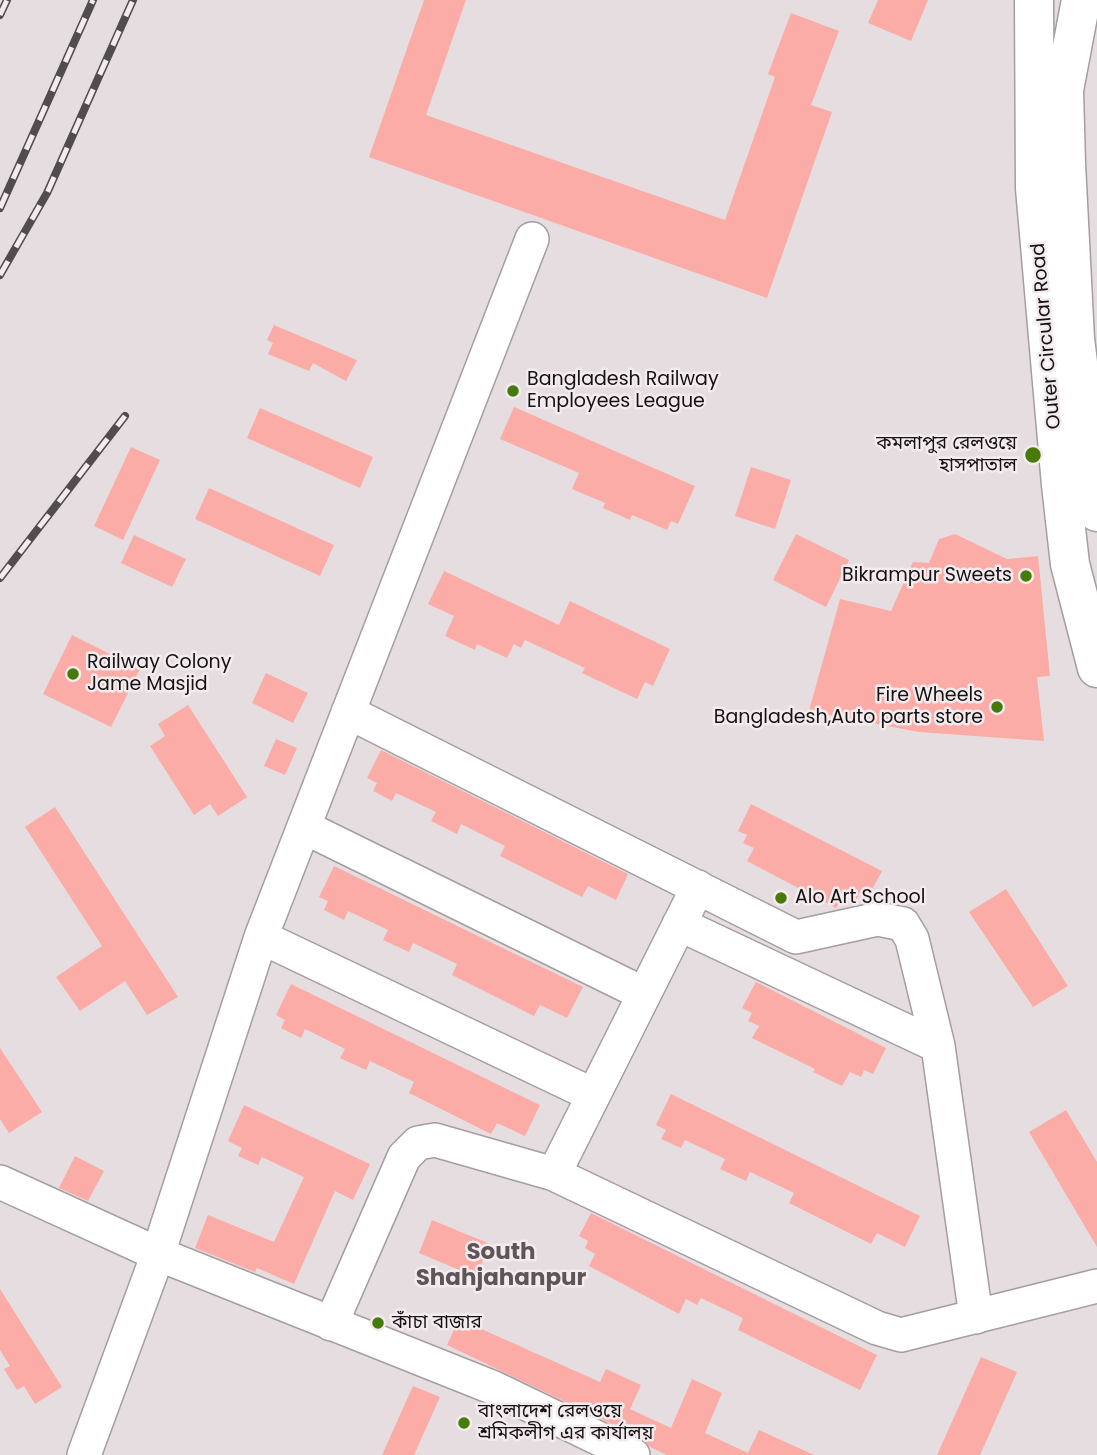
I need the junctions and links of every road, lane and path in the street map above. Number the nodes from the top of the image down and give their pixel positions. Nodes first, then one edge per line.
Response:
1 (1034, 0) edge
2 (1081, 0) edge
3 (532, 239) dead end
4 (1097, 512) edge
5 (1097, 668) edge
6 (348, 712) junction
7 (304, 827) junction
8 (698, 887) junction
9 (679, 924) junction
10 (261, 937) junction
11 (644, 994) junction
12 (937, 1046) junction
13 (593, 1094) junction
14 (554, 1174) junction
15 (0, 1182) edge
16 (158, 1254) junction
17 (1097, 1286) edge
18 (976, 1317) junction
19 (331, 1324) junction
20 (619, 1451) edge
21 (84, 1455) edge

1 - 5 main road, Outer Circular Road
2 - 4 main road, Outer Circular Road
3 - 6 street
6 - 7 street
6 - 8 street
7 - 10 street
7 - 11 street
8 - 9 street
8 - 12 street
9 - 11 street
9 - 12 street
10 - 13 street
10 - 16 street
11 - 13 street
12 - 18 street
13 - 14 street
14 - 18 street
14 - 19 street
15 - 16 street
16 - 19 street
16 - 21 street
17 - 18 street
19 - 20 street

